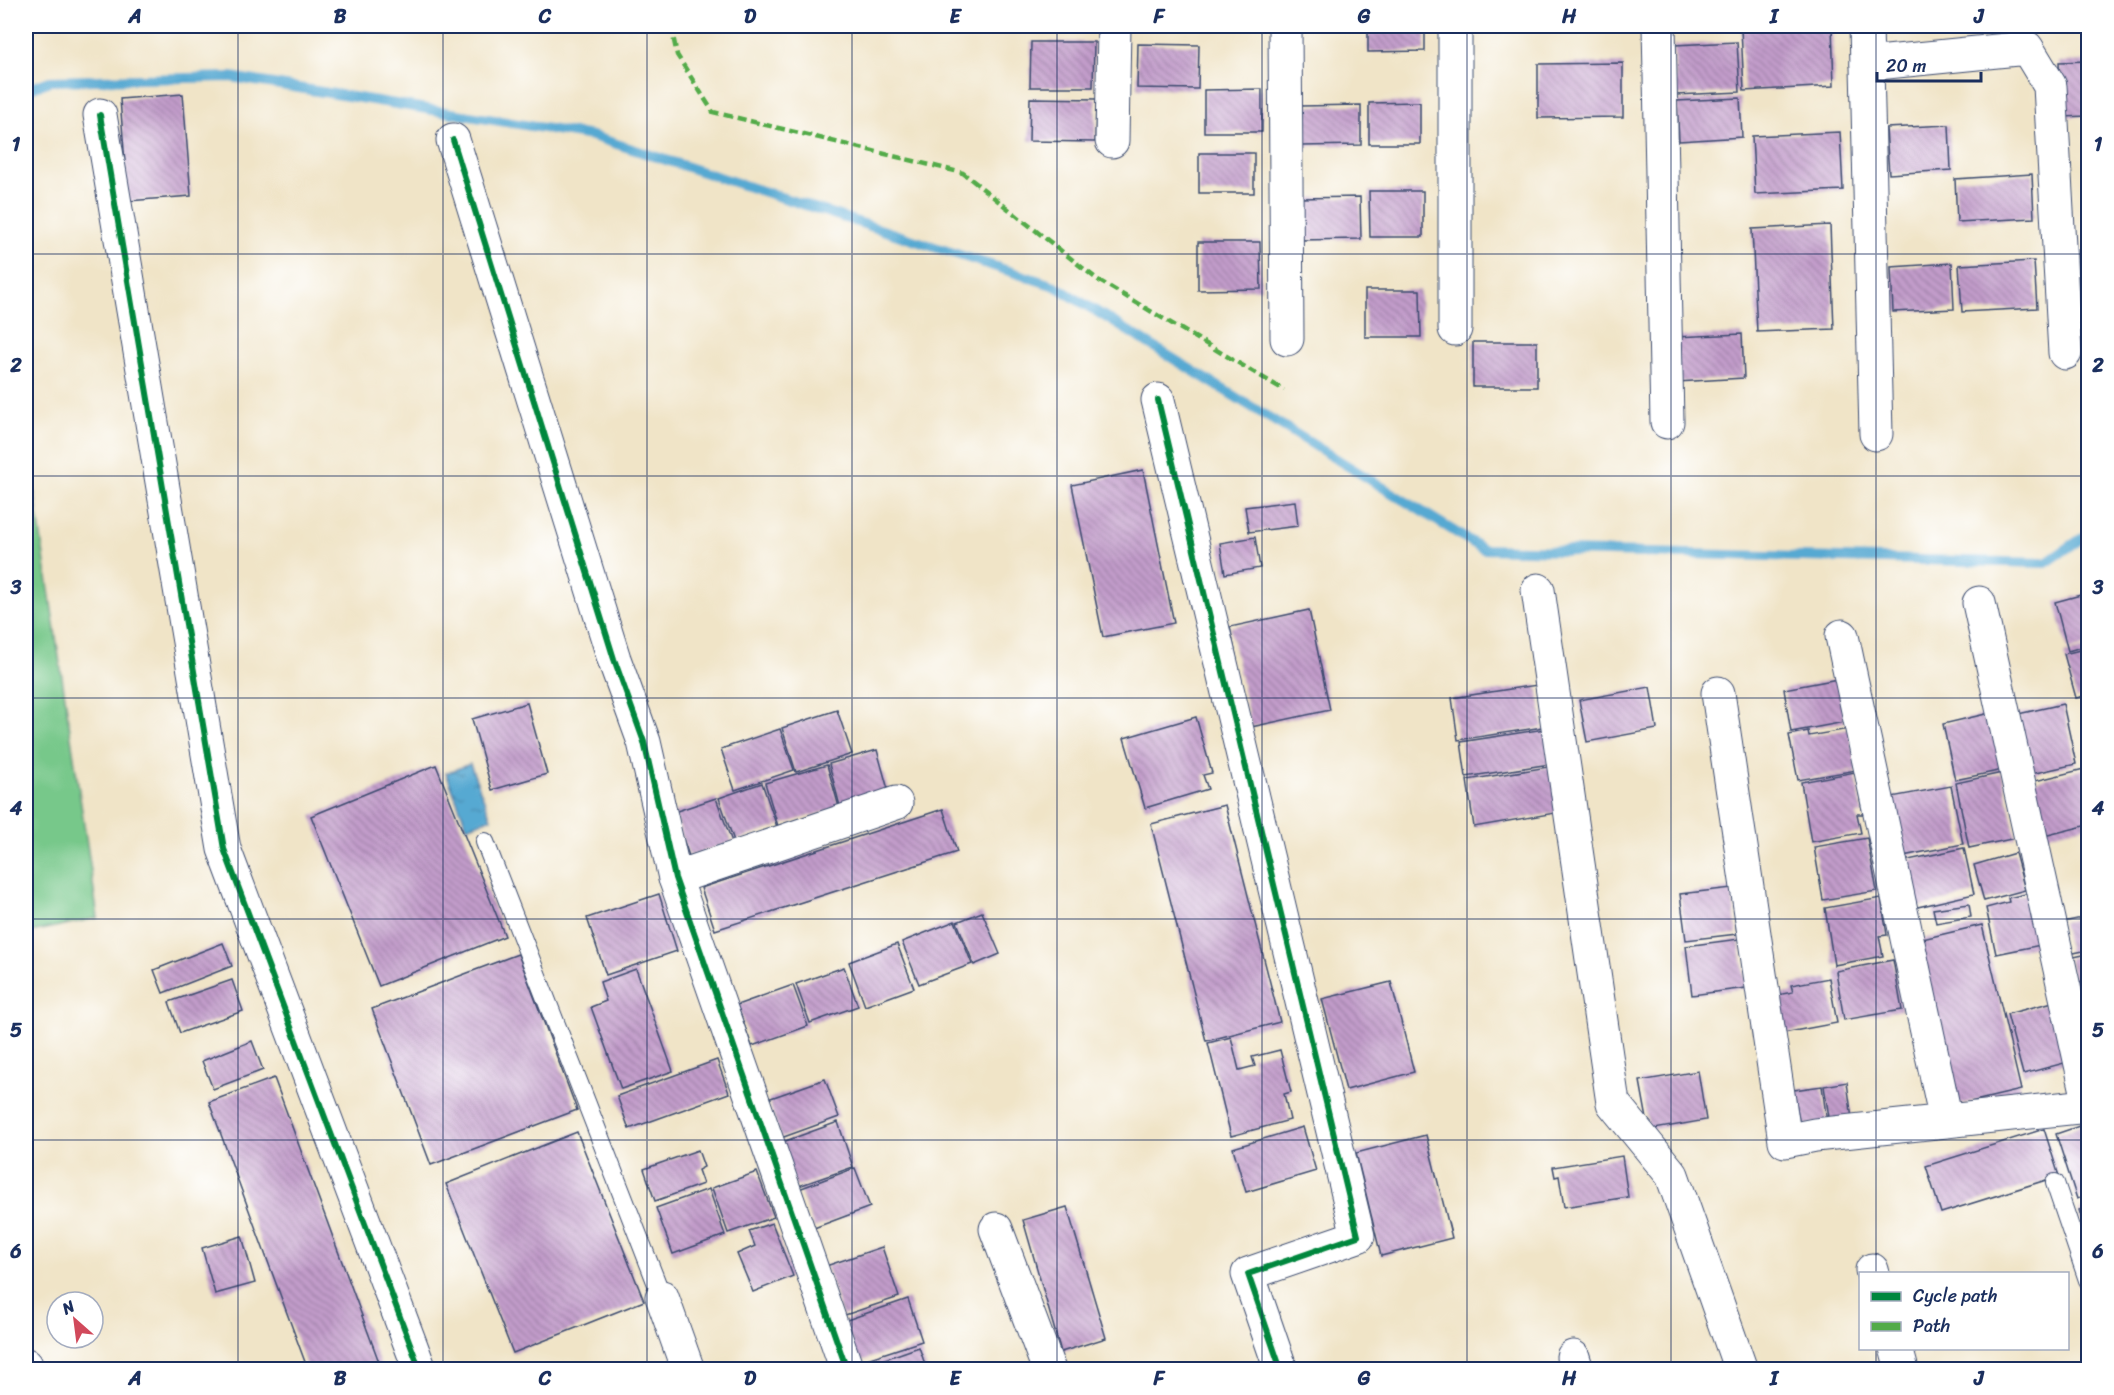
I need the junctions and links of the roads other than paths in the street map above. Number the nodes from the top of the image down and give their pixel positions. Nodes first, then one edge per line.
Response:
1 (1114, 26) edge
2 (1285, 26) edge
3 (1455, 26) edge
4 (1659, 26) edge
5 (1866, 26) edge
6 (1868, 64) junction
7 (100, 115) dead end
8 (453, 140) dead end
9 (1112, 141) dead end
10 (1455, 329) dead end
11 (1287, 339) dead end
12 (2065, 353) dead end
13 (1158, 400) dead end
14 (1667, 422) dead end
15 (1876, 434) dead end
16 (1538, 590) dead end
17 (1979, 603) dead end
18 (1842, 636) dead end
19 (1718, 693) dead end
20 (896, 803) dead end
21 (485, 842) dead end
22 (675, 878) junction
23 (2088, 1096) edge
24 (2088, 1106) edge
25 (1946, 1120) junction
26 (2055, 1183) dead end
27 (996, 1229) dead end
28 (2088, 1280) edge
29 (662, 1297) joint
30 (1897, 1350) edge
31 (26, 1365) edge
32 (27, 1370) edge
33 (420, 1370) edge
34 (688, 1370) edge
35 (847, 1370) edge
36 (1048, 1370) edge
37 (1281, 1370) edge
38 (1741, 1370) edge
39 (1902, 1370) edge

1 - 9 street
2 - 11 street
3 - 10 street
4 - 14 street
5 - 6 street
6 - 12 street
6 - 15 street
7 - 33 street
8 - 22 street
13 - 37 street
16 - 38 street
17 - 23 street
18 - 25 street
19 - 25 street
20 - 22 street
21 - 29 lane
22 - 35 street
24 - 25 street
26 - 28 lane
27 - 36 street
29 - 34 street
30 - 39 street
31 - 32 street

